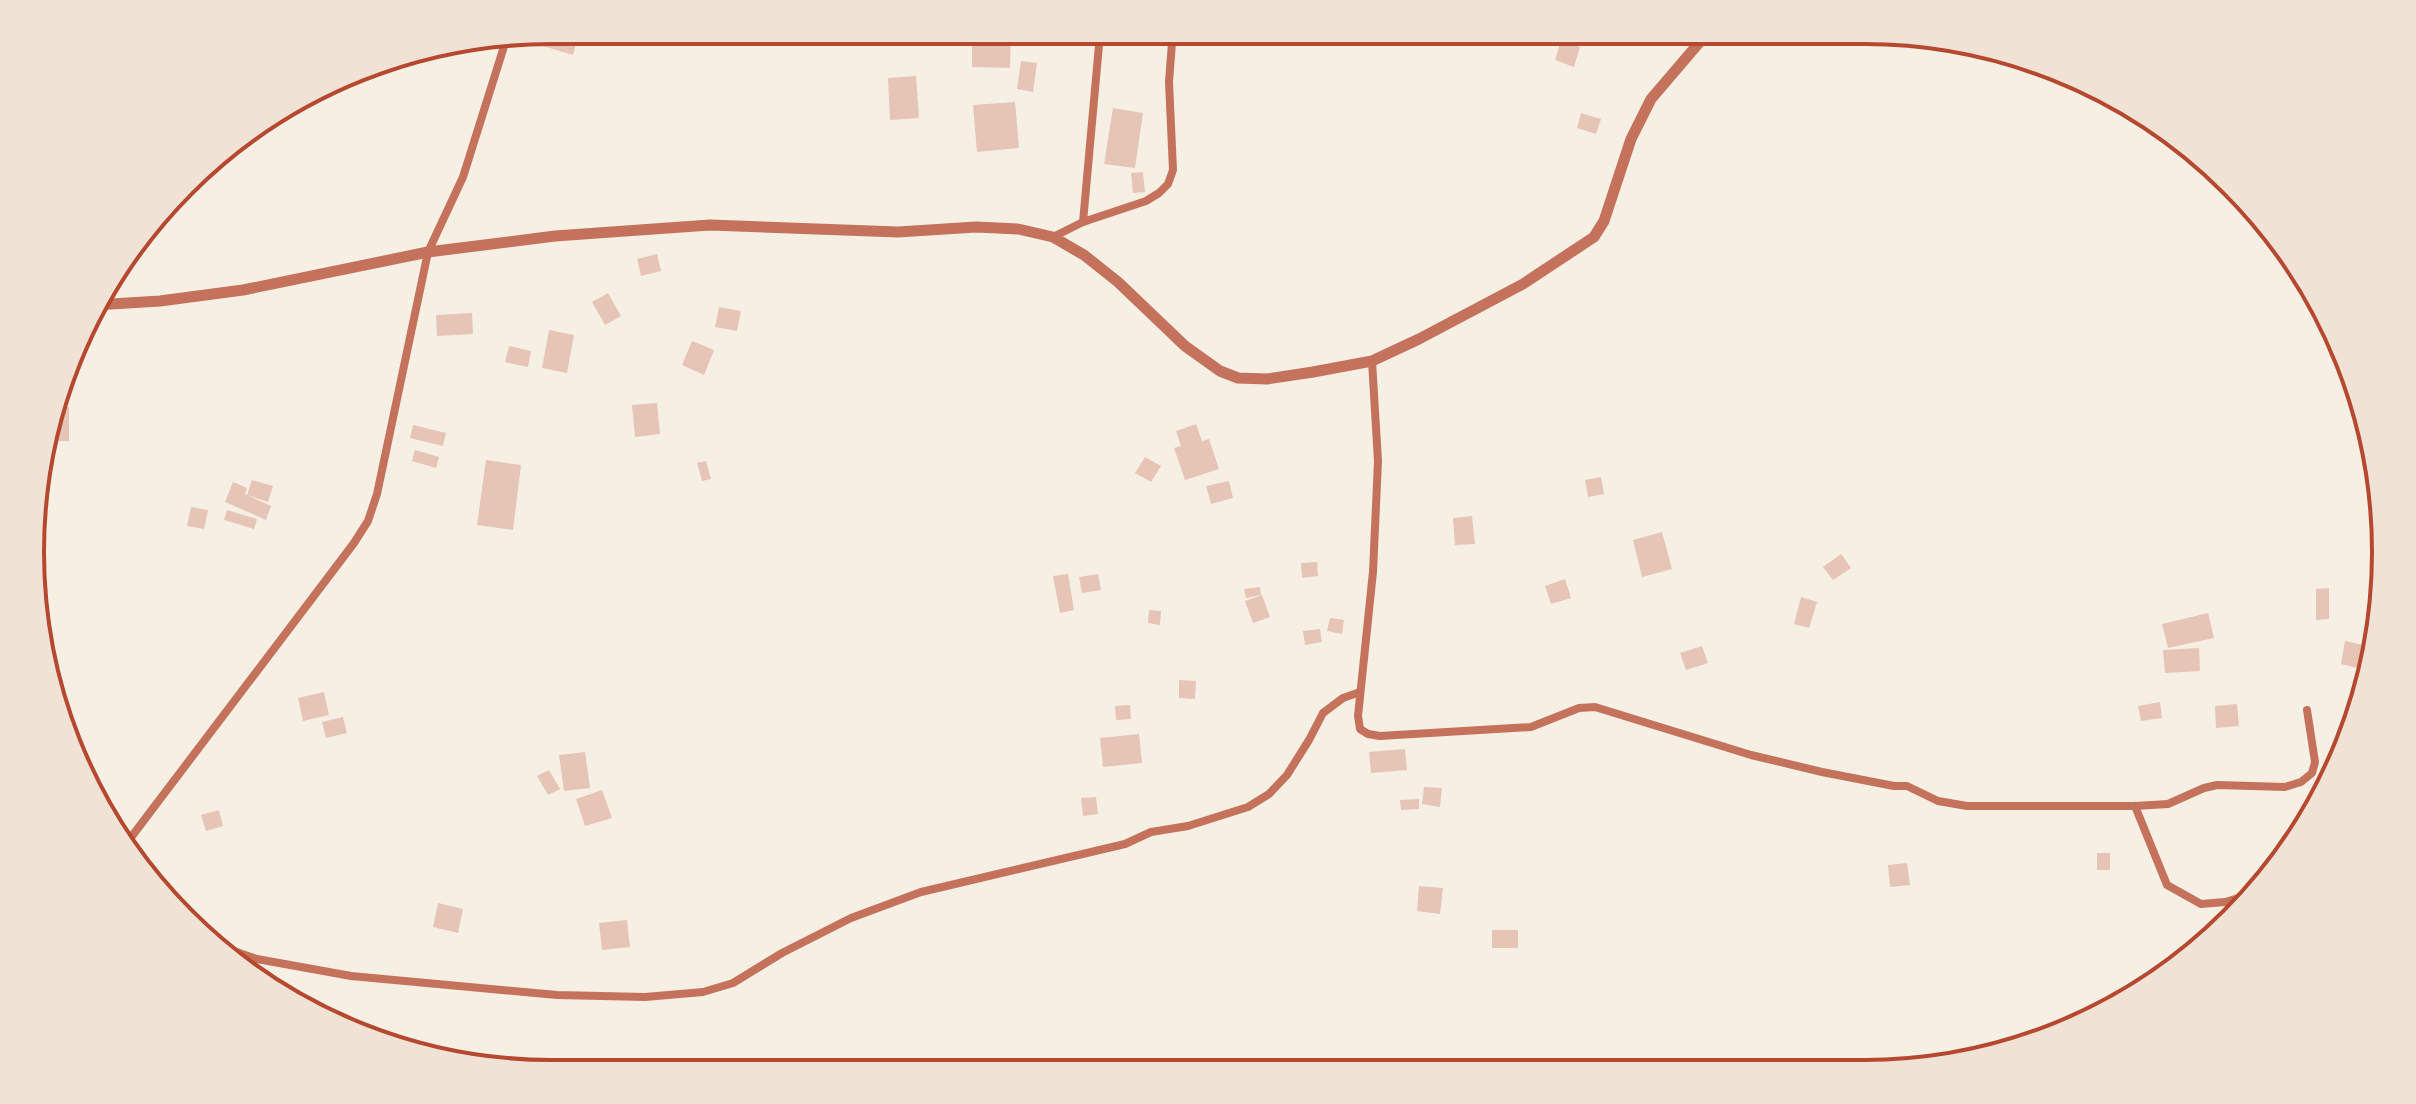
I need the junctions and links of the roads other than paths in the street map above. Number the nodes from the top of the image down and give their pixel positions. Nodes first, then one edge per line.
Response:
1 (1099, 44) edge
2 (1172, 44) edge
3 (1698, 44) edge
4 (504, 46) edge
5 (1083, 222) junction
6 (1053, 237) junction
7 (428, 252) junction
8 (109, 304) edge
9 (1372, 361) junction
10 (1360, 692) junction
11 (2307, 710) dead end
12 (2135, 806) junction
13 (132, 836) edge
14 (2234, 899) edge
15 (241, 954) edge

1 - 5 street
2 - 5 street
3 - 9 street
4 - 7 street
5 - 6 street
6 - 7 street
6 - 9 street
7 - 8 street
7 - 13 street
9 - 10 street
10 - 12 street
10 - 15 street
11 - 12 street
12 - 14 street

